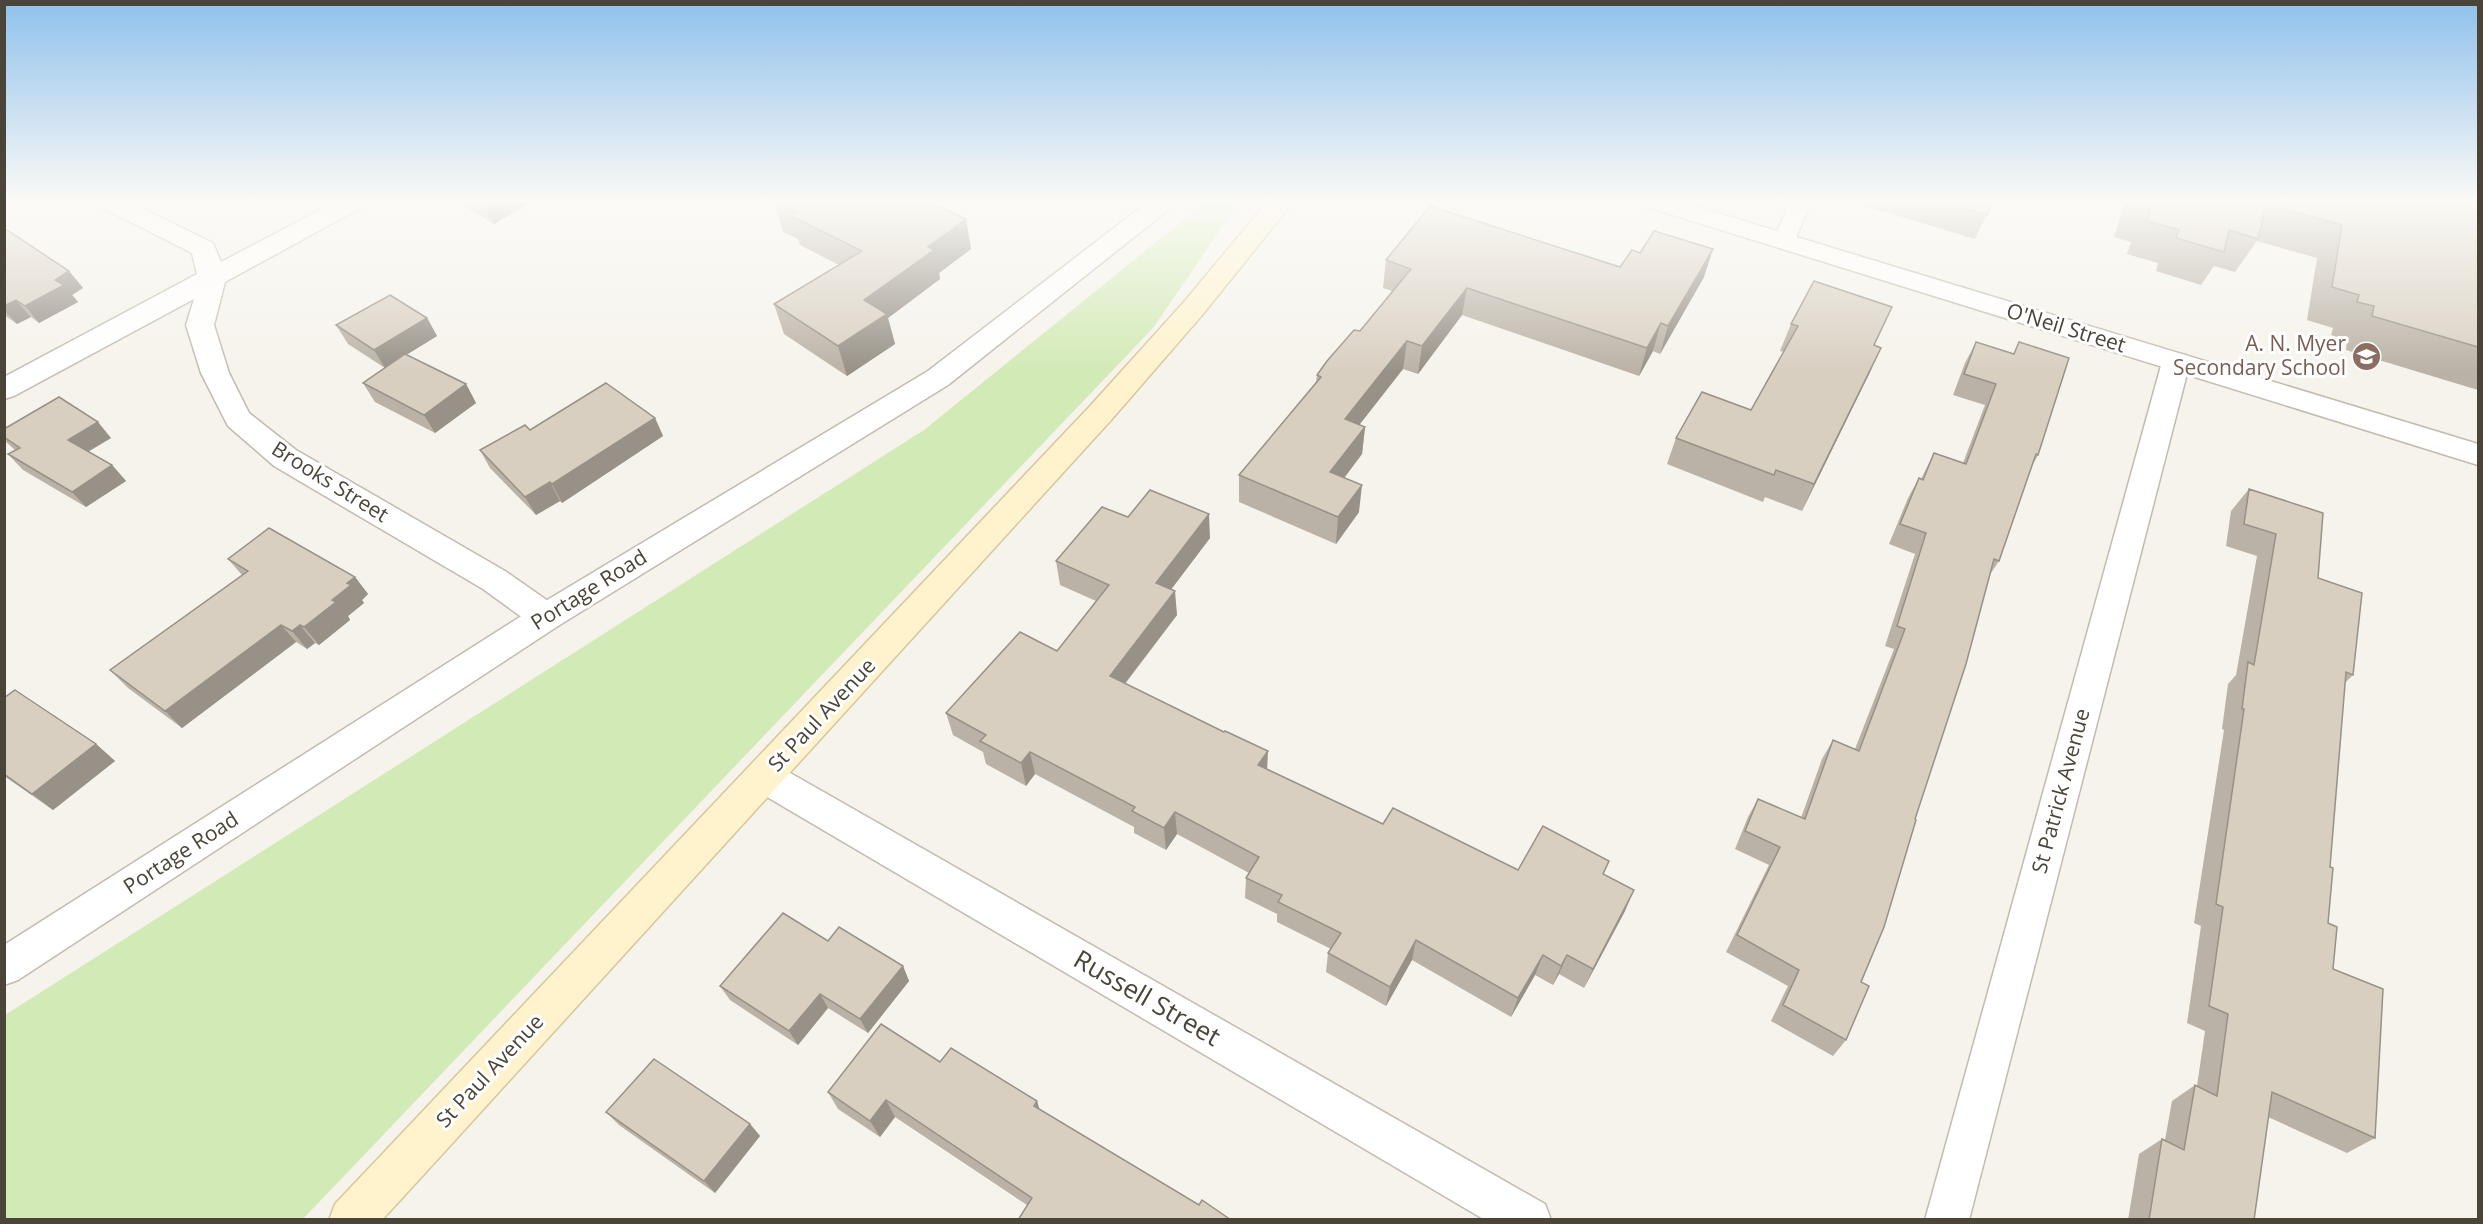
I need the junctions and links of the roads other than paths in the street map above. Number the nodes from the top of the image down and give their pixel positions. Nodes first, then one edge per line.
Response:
1 (206, 258) edge
2 (252, 258) edge
3 (1091, 258) edge
4 (1235, 258) edge
5 (1842, 258) edge
6 (212, 280) junction
7 (2176, 362) junction
8 (4, 389) edge
9 (2478, 455) edge
10 (546, 617) junction
11 (765, 777) junction
12 (4, 967) edge
13 (351, 1220) edge
14 (1529, 1220) edge
15 (1947, 1220) edge

1 - 6 street, Brooks Street
2 - 6 street
3 - 10 street, Portage Road
4 - 11 main road, St Paul Avenue
5 - 7 street, O'Neil Street
6 - 8 street
6 - 10 street, Brooks Street
7 - 9 street, O'Neil Street
7 - 15 street, St Patrick Avenue
10 - 12 street, Portage Road
11 - 13 main road, St Paul Avenue
11 - 14 street, Russell Street

